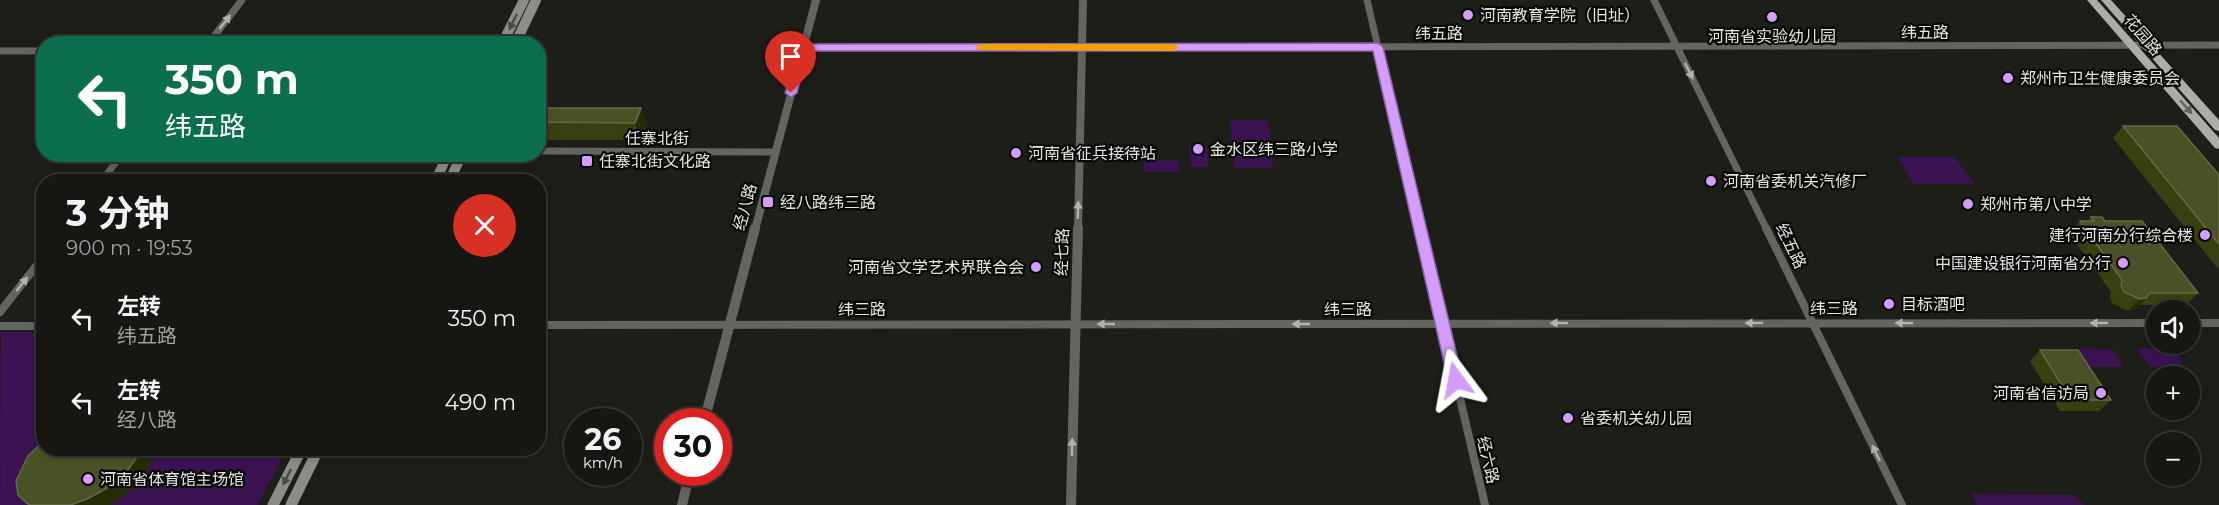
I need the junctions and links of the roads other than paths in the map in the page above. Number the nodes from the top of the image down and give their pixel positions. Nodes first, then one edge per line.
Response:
1 (242, 0) edge
2 (524, 0) edge
3 (536, 0) edge
4 (816, 0) edge
5 (1083, 0) edge
6 (1366, 0) edge
7 (1653, 0) edge
8 (2092, 0) edge
9 (2106, 0) edge
10 (214, 36) edge
11 (506, 36) edge
12 (519, 36) edge
13 (2132, 45) junction
14 (2146, 45) junction
15 (2219, 45) edge
16 (1676, 46) junction
17 (1082, 47) junction
18 (1378, 47) junction
19 (803, 48) junction
20 (0, 51) edge
21 (36, 51) edge
22 (2219, 127) edge
23 (2219, 145) edge
24 (546, 151) edge
25 (775, 152) junction
26 (36, 266) edge
27 (0, 312) edge
28 (1813, 323) junction
29 (2146, 323) edge
30 (2200, 323) edge
31 (2219, 323) edge
32 (730, 324) junction
33 (1075, 324) junction
34 (1443, 324) junction
35 (546, 325) edge
36 (0, 326) edge
37 (36, 326) edge
38 (708, 408) edge
39 (298, 456) edge
40 (315, 456) edge
41 (687, 486) edge
42 (273, 505) edge
43 (291, 505) edge
44 (682, 505) edge
45 (1071, 505) edge
46 (1485, 505) edge
47 (1902, 505) edge

10 -> 1 street
2 -> 11 main road
3 - 12 main road
4 - 19 street, 经八路
5 - 17 street, 经七路
6 - 18 street, 经六路
7 - 16 street, 经五路
8 - 13 main road, 花园路
9 - 14 main road, 花园路
13 - 14 street, 纬五路
13 - 16 street, 纬五路
13 -> 23 main road, 花园路
14 - 15 street, 纬五路
14 - 22 main road, 花园路
16 - 18 street, 纬五路
16 -> 28 street, 经五路
17 - 18 street, 纬五路
17 - 19 street, 纬五路
33 -> 17 street, 经七路
18 - 34 street, 经六路
19 - 25 street, 经八路
20 - 21 street
24 - 25 street, 任寨北街
25 - 32 street, 经八路
27 -> 26 street
29 -> 28 street, 纬三路
28 -> 34 street, 纬三路
47 -> 28 street, 经五路
30 - 31 street
32 - 33 street, 纬三路
32 - 35 street, 纬三路
32 - 38 street, 经八路
34 -> 33 street, 纬三路
45 -> 33 street, 经七路
34 - 46 street, 经六路
36 - 37 street
39 -> 42 main road
40 - 43 main road
41 - 44 street

